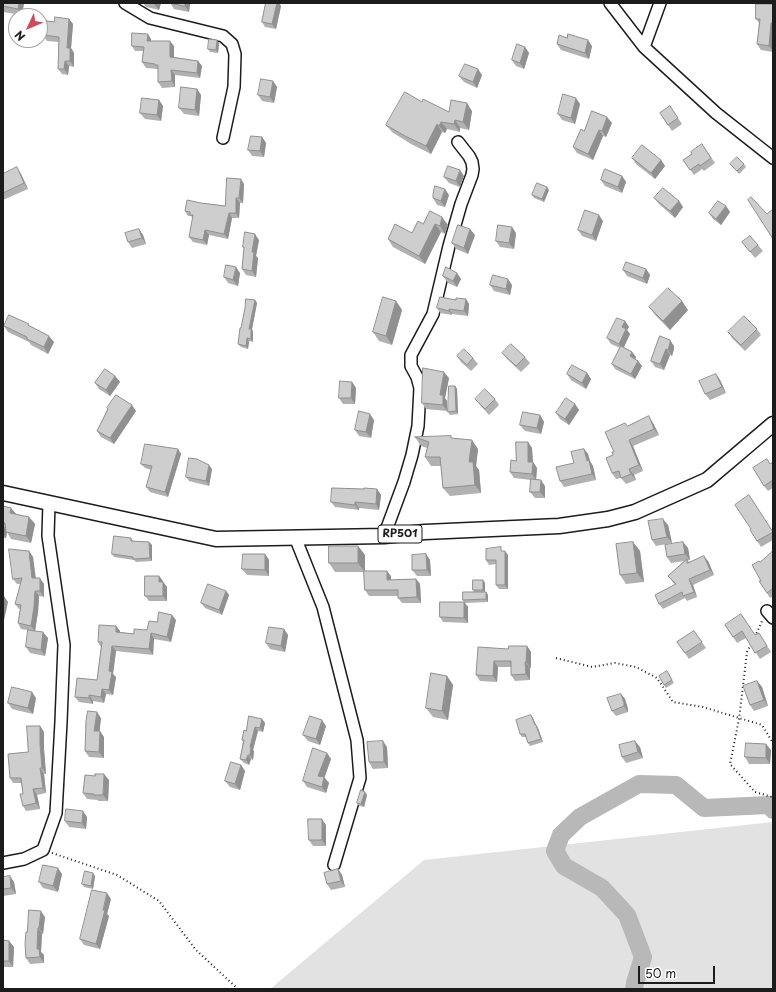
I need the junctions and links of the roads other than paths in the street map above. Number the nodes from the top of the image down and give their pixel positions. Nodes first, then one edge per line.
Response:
1 (125, 3) edge
2 (610, 3) edge
3 (660, 3) edge
4 (644, 47) junction
5 (223, 138) dead end
6 (458, 142) dead end
7 (773, 158) edge
8 (773, 424) edge
9 (3, 493) edge
10 (49, 503) junction
11 (384, 536) junction
12 (295, 537) junction
13 (3, 863) edge
14 (334, 865) dead end

1 - 5 street
2 - 4 street
3 - 4 street
4 - 7 street
6 - 11 street
8 - 11 main road, RP501
9 - 10 main road, RP501
10 - 12 main road, RP501
10 - 13 street
11 - 12 main road, RP501
12 - 14 street

